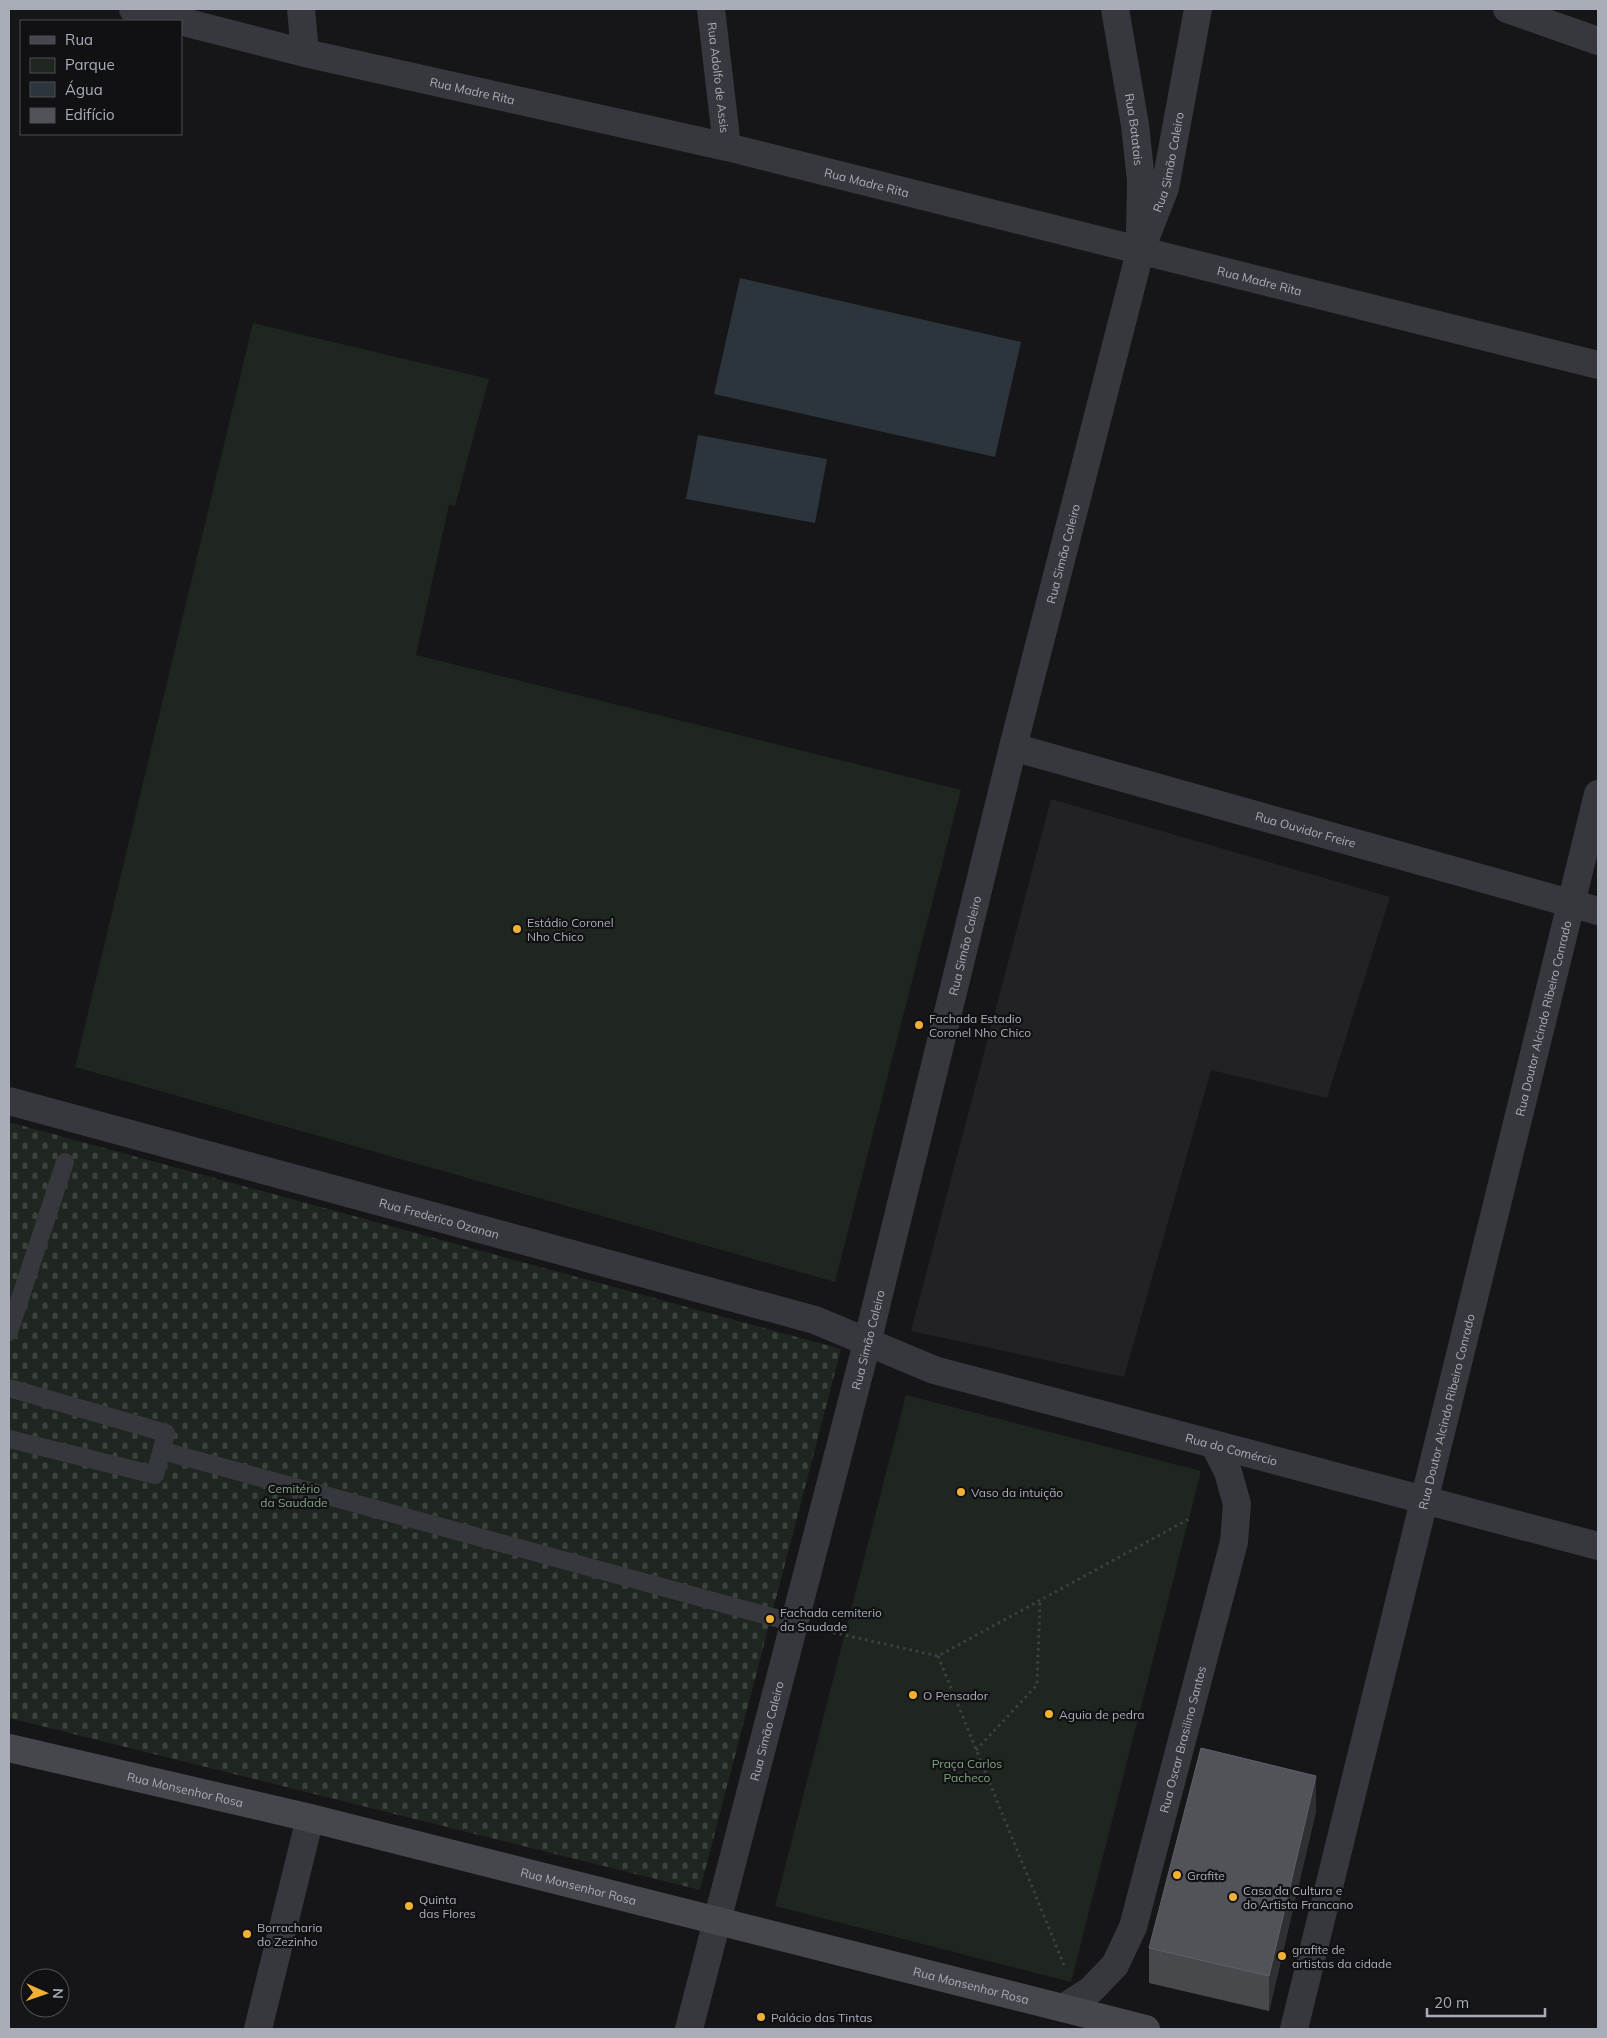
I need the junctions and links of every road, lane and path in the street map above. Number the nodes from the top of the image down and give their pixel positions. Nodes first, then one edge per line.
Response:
1 (133, 9) edge
2 (301, 9) edge
3 (711, 9) edge
4 (1115, 9) edge
5 (1198, 9) edge
6 (1507, 9) edge
7 (176, 20) edge
8 (182, 22) edge
9 (1598, 41) edge
10 (305, 53) junction
11 (727, 146) junction
12 (1140, 252) junction
13 (1598, 365) edge
14 (1013, 747) junction
15 (1598, 794) edge
16 (1571, 904) junction
17 (1598, 911) edge
18 (9, 1101) edge
19 (65, 1162) dead end
20 (9, 1332) edge
21 (867, 1343) junction
22 (9, 1388) edge
23 (9, 1439) edge
24 (1215, 1446) junction
25 (163, 1451) junction
26 (1424, 1499) junction
27 (1189, 1519) dead end
28 (1598, 1546) edge
29 (1040, 1600) junction
30 (794, 1623) junction
31 (938, 1656) junction
32 (9, 1748) edge
33 (976, 1750) junction
34 (310, 1818) junction
35 (716, 1920) junction
36 (1067, 1973) dead end
37 (1062, 2008) junction
38 (258, 2029) edge
39 (689, 2029) edge
40 (1146, 2029) edge
41 (1294, 2029) edge

1 - 7 street, Rua Madre Rita
2 - 10 street
3 - 11 street, Rua Adolfo de Assis
4 - 12 street, Rua Batatais
5 - 12 street, Rua Simão Caleiro
6 - 9 street
8 - 10 street, Rua Madre Rita
10 - 11 street, Rua Madre Rita
11 - 12 street, Rua Madre Rita
12 - 13 street, Rua Madre Rita
12 - 14 street, Rua Simão Caleiro
14 - 16 street, Rua Ouvidor Freire
14 - 21 street, Rua Simão Caleiro
15 - 16 street, Rua Doutor Alcindo Ribeiro Conrado
16 - 17 street, Rua Ouvidor Freire
16 - 26 street, Rua Doutor Alcindo Ribeiro Conrado
18 - 21 street, Rua Frederico Ozanan
19 - 20 lane
21 - 24 street, Rua do Comércio
21 - 30 street, Rua Simão Caleiro
22 - 25 lane
23 - 25 lane
24 - 26 street, Rua do Comércio
24 - 37 street, Rua Oscar Brasilino Santos
25 - 30 lane
26 - 28 street, Rua do Comércio
26 - 41 street, Rua Doutor Alcindo Ribeiro Conrado
27 - 29 path
29 - 31 path
29 - 33 path
30 - 31 path
30 - 35 street, Rua Simão Caleiro
31 - 33 path
32 - 34 street, Rua Monsenhor Rosa
33 - 36 path
34 - 35 street, Rua Monsenhor Rosa
34 - 38 street
35 - 37 street, Rua Monsenhor Rosa
35 - 39 street, Rua Simão Caleiro
37 - 40 street, Rua Monsenhor Rosa

